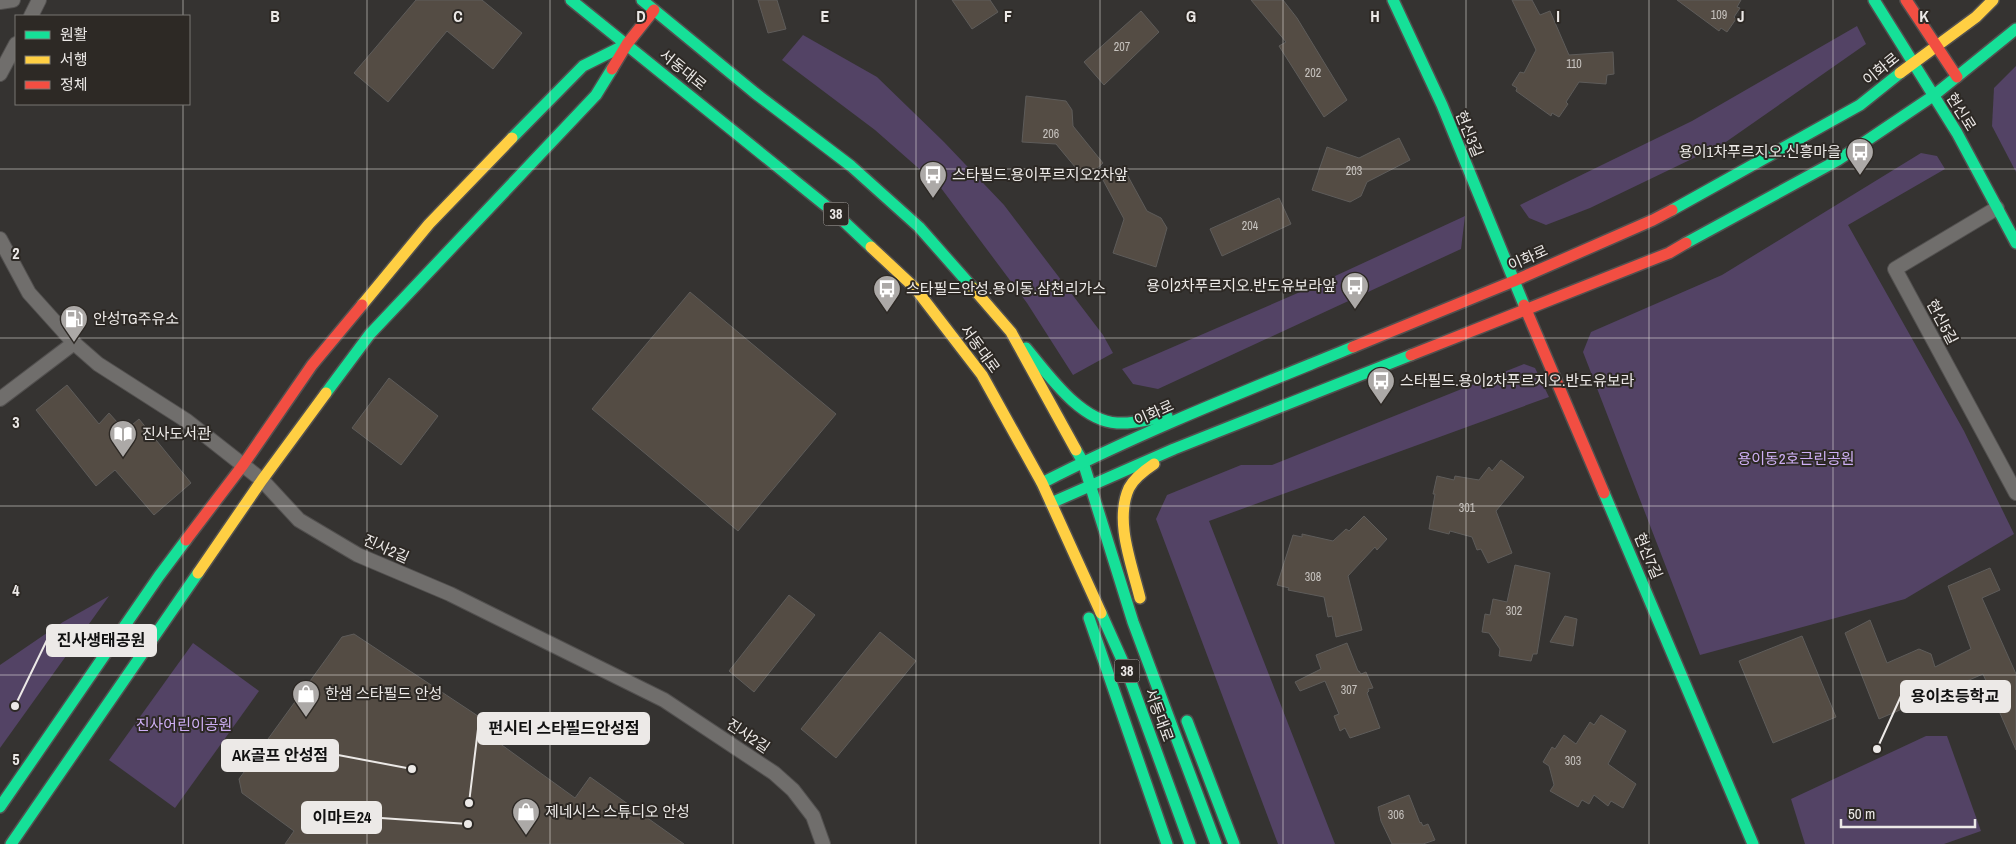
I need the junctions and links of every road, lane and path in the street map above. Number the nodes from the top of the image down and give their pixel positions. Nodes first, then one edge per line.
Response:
1 (13, 0) edge
2 (39, 0) edge
3 (571, 0) edge
4 (642, 0) edge
5 (1393, 0) edge
6 (1874, 0) edge
7 (1906, 0) edge
8 (1993, 0) edge
9 (0, 2) edge
10 (654, 10) junction
11 (32, 15) edge
12 (2016, 29) edge
13 (627, 44) junction
14 (15, 46) edge
15 (1935, 47) junction
16 (1912, 63) junction
17 (0, 74) edge
18 (1956, 77) junction
19 (1933, 96) junction
20 (1997, 208) junction
21 (0, 239) edge
22 (2016, 243) edge
23 (1514, 281) junction
24 (1526, 309) junction
25 (1011, 332) junction
26 (74, 342) junction
27 (0, 399) edge
28 (1196, 411) junction
29 (1174, 449) junction
30 (1083, 462) junction
31 (243, 466) junction
32 (262, 480) junction
33 (1042, 483) junction
34 (1091, 486) junction
35 (2016, 493) edge
36 (1096, 498) junction
37 (1051, 503) junction
38 (1182, 708) dead end
39 (0, 807) edge
40 (11, 844) edge
41 (824, 844) edge
42 (1167, 844) edge
43 (1190, 844) edge
44 (1216, 844) edge
45 (1234, 844) edge
46 (1753, 844) edge

1 - 9 street
2 - 11 street
3 - 13 street, 서동대로 / 38
4 - 10 street, 서동대로 / 38
5 - 23 street, 현신3길
6 - 16 street, 현신로
7 - 15 street, 현신로
8 - 15 street, 이화로
10 - 13 street
10 - 25 street, 서동대로 / 38
12 - 18 street
13 - 31 street
13 - 32 street
13 - 33 street, 서동대로 / 38
14 - 17 street
15 - 16 street, 이화로
15 - 18 street, 현신로
16 - 19 street, 현신로
16 - 23 street, 이화로
18 - 19 street
19 - 20 street, 현신로
19 - 24 street
20 - 22 street, 현신로
20 - 35 street, 현신5길
21 - 26 street, 진사2길
23 - 24 street, 현신7길
23 - 28 street, 이화로
24 - 29 street
24 - 46 street, 현신7길
25 - 28 street
25 - 30 street, 서동대로 / 38
26 - 27 street
26 - 31 street, 진사2길
28 - 30 street, 이화로
29 - 34 street
29 - 36 street
30 - 33 street, 이화로
30 - 34 street, 서동대로 / 38
31 - 32 street, 진사2길
31 - 39 street
32 - 40 street
32 - 41 street, 진사2길
33 - 37 street, 서동대로 / 38
34 - 36 street, 서동대로 / 38
34 - 37 street
36 - 44 street, 서동대로 / 38
37 - 42 street
37 - 43 street, 서동대로 / 38
38 - 45 street

